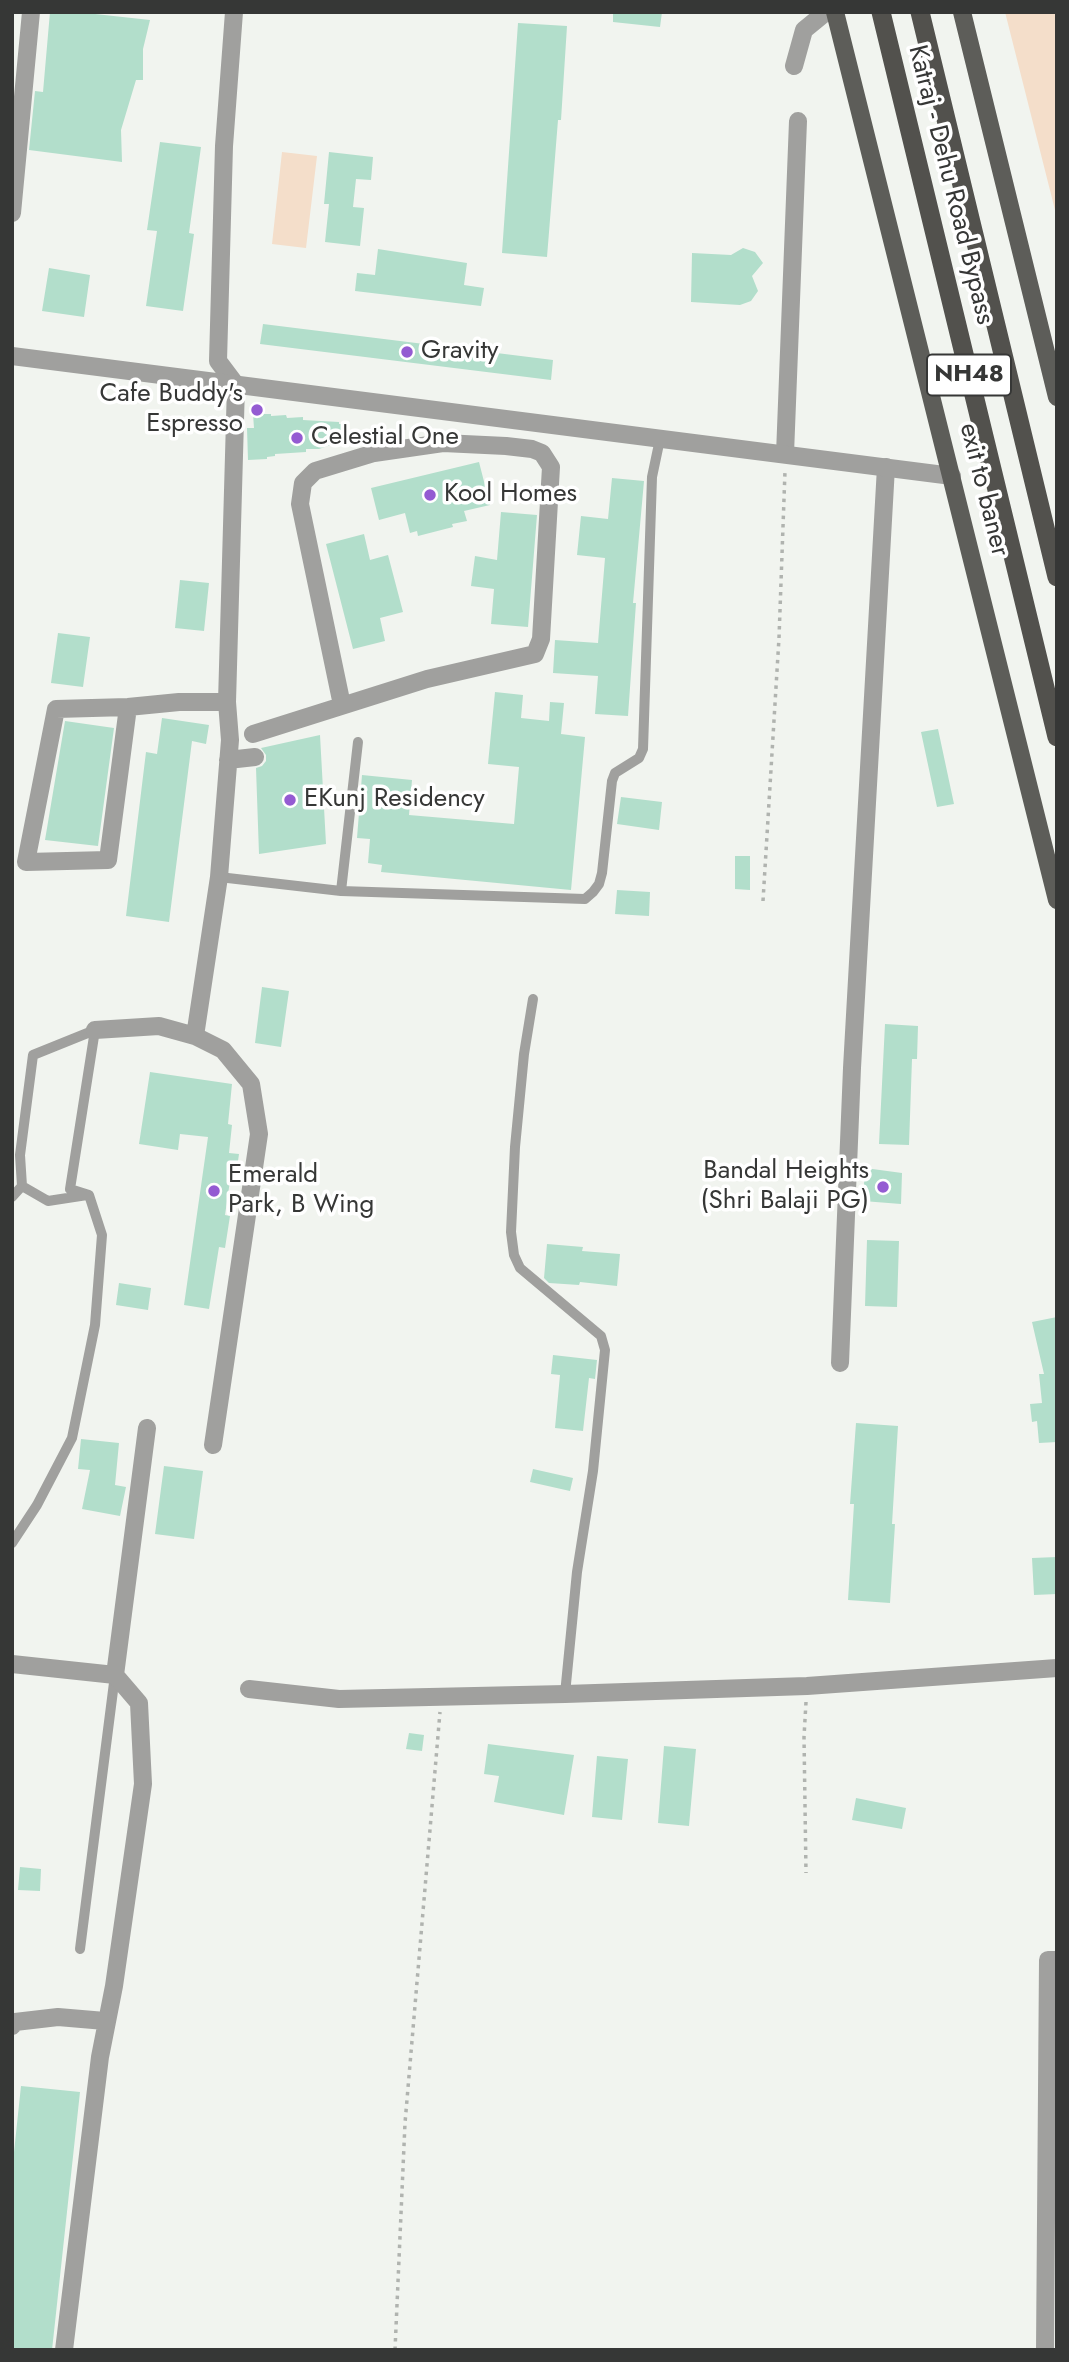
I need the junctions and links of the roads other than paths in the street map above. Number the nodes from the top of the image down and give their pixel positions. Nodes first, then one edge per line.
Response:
1 (31, 12) edge
2 (234, 12) edge
3 (827, 12) edge
4 (835, 12) edge
5 (881, 12) edge
6 (920, 12) edge
7 (962, 12) edge
8 (794, 66) dead end
9 (798, 121) dead end
10 (12, 213) edge
11 (12, 356) edge
12 (236, 385) junction
13 (1057, 397) edge
14 (660, 439) junction
15 (785, 454) junction
16 (886, 467) junction
17 (952, 476) junction
18 (1057, 577) edge
19 (227, 702) junction
20 (342, 705) junction
21 (128, 707) junction
22 (253, 734) dead end
23 (1057, 737) edge
24 (358, 742) dead end
25 (255, 757) dead end
26 (228, 760) junction
27 (219, 877) junction
28 (341, 891) junction
29 (1057, 900) edge
30 (533, 999) dead end
31 (94, 1030) junction
32 (195, 1036) junction
33 (22, 1186) junction
34 (89, 1195) junction
35 (12, 1197) edge
36 (840, 1363) dead end
37 (147, 1428) dead end
38 (213, 1445) dead end
39 (12, 1543) edge
40 (12, 1664) edge
41 (1057, 1668) edge
42 (115, 1675) junction
43 (249, 1689) dead end
44 (565, 1694) junction
45 (80, 1949) dead end
46 (1057, 1959) edge
47 (105, 2021) junction
48 (12, 2026) edge
49 (64, 2350) edge
50 (1045, 2350) edge

1 - 10 street
2 - 12 street
3 - 8 street
4 - 17 main road, exit to baner
5 - 23 highway, Katraj - Dehu Road Bypass / NH48
6 - 18 highway, Katraj - Dehu Road Bypass / NH48
7 - 13 main road
9 - 15 street
11 - 12 street
12 - 14 street
12 - 19 street
14 - 15 street
14 - 28 lane
15 - 16 street
16 - 17 street
16 - 36 street
17 - 29 main road, exit to baner
19 - 21 street
19 - 26 street
20 - 20 street
20 - 22 street
21 - 21 street
24 - 28 lane
25 - 26 street
26 - 27 street
27 - 28 lane
27 - 32 street
30 - 44 lane
31 - 32 street
31 - 33 lane
31 - 34 lane
32 - 38 street
33 - 34 lane
33 - 35 lane
34 - 39 lane
37 - 42 street
40 - 42 street
41 - 44 street
42 - 45 lane
42 - 47 street
43 - 44 street
46 - 50 street
47 - 48 street
47 - 49 street

